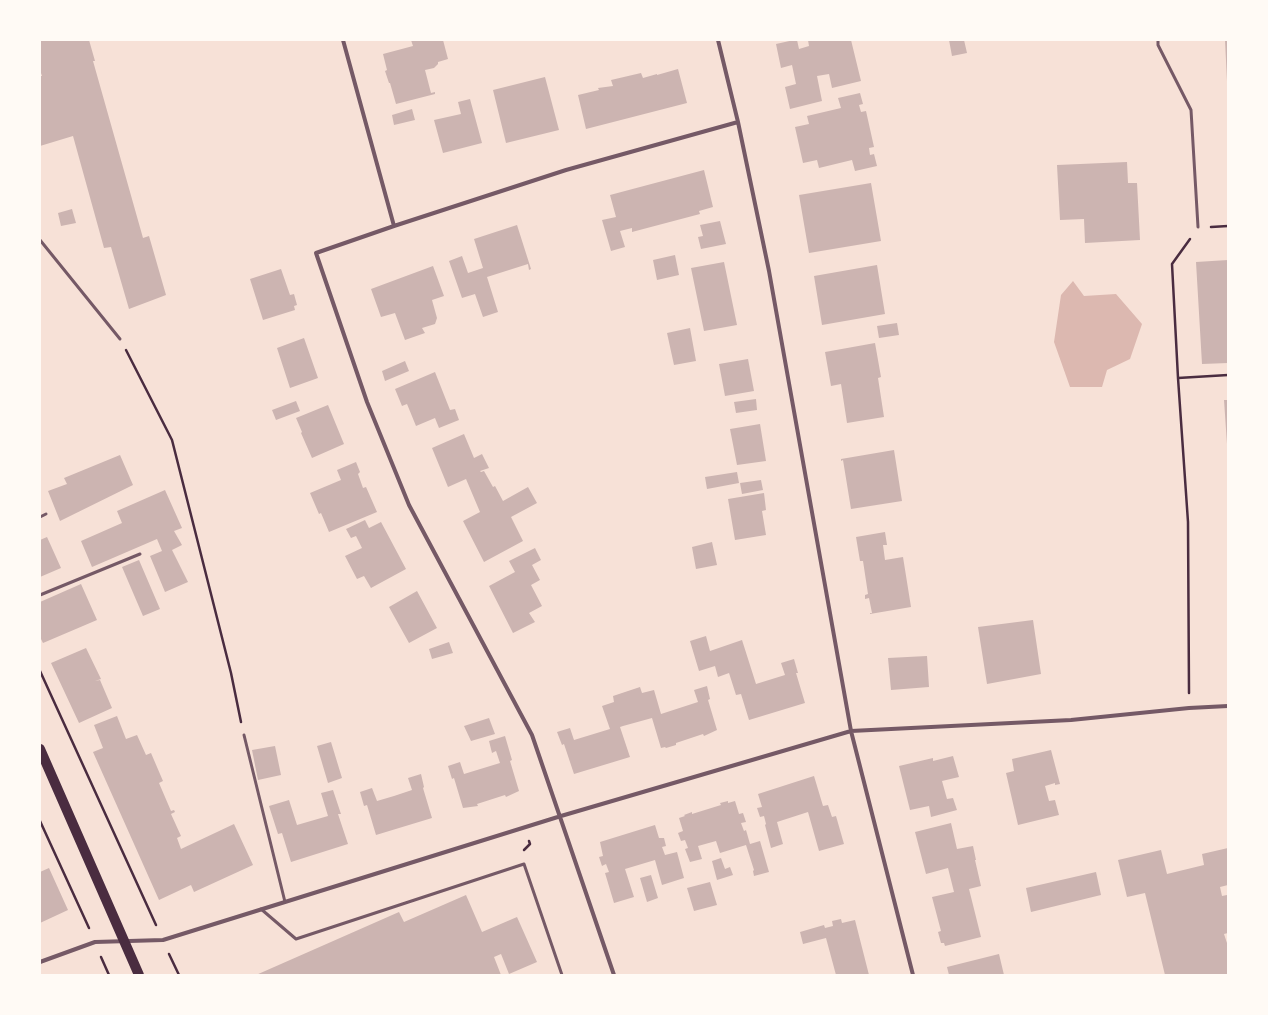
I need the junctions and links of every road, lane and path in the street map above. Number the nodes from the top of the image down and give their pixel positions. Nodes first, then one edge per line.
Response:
1 (343, 40) edge
2 (718, 40) edge
3 (1158, 40) edge
4 (738, 122) junction
5 (394, 226) junction
6 (1198, 228) joint
7 (40, 240) edge
8 (120, 339) joint
9 (1228, 375) edge
10 (1178, 378) junction
11 (46, 514) dead end
12 (40, 517) edge
13 (140, 554) dead end
14 (40, 594) edge
15 (40, 671) edge
16 (1228, 706) edge
17 (1189, 708) junction
18 (852, 731) junction
19 (244, 735) joint
20 (40, 749) edge
21 (561, 816) junction
22 (40, 821) edge
23 (526, 827) junction
24 (524, 864) junction
25 (285, 902) junction
26 (261, 909) junction
27 (163, 940) junction
28 (123, 941) junction
29 (95, 942) junction
30 (40, 962) edge
31 (109, 975) edge
32 (139, 975) edge
33 (179, 975) edge
34 (562, 975) edge
35 (614, 975) edge
36 (913, 975) edge

1 - 5 street
2 - 4 street
3 - 6 lane
4 - 5 street
4 - 18 street
5 - 21 street
6 - 10 path
7 - 8 lane
8 - 19 path
9 - 10 path
10 - 17 path
11 - 12 lane
13 - 14 lane
15 - 27 path
16 - 17 street
17 - 18 street
18 - 21 street
18 - 36 street
19 - 25 lane
20 - 28 main road
21 - 23 street
21 - 35 street
22 - 29 path
23 - 24 path
23 - 25 street
24 - 26 lane
24 - 34 lane
25 - 26 street
26 - 27 street
27 - 28 street
27 - 33 path
28 - 29 street
28 - 32 main road
29 - 30 street
29 - 31 path

